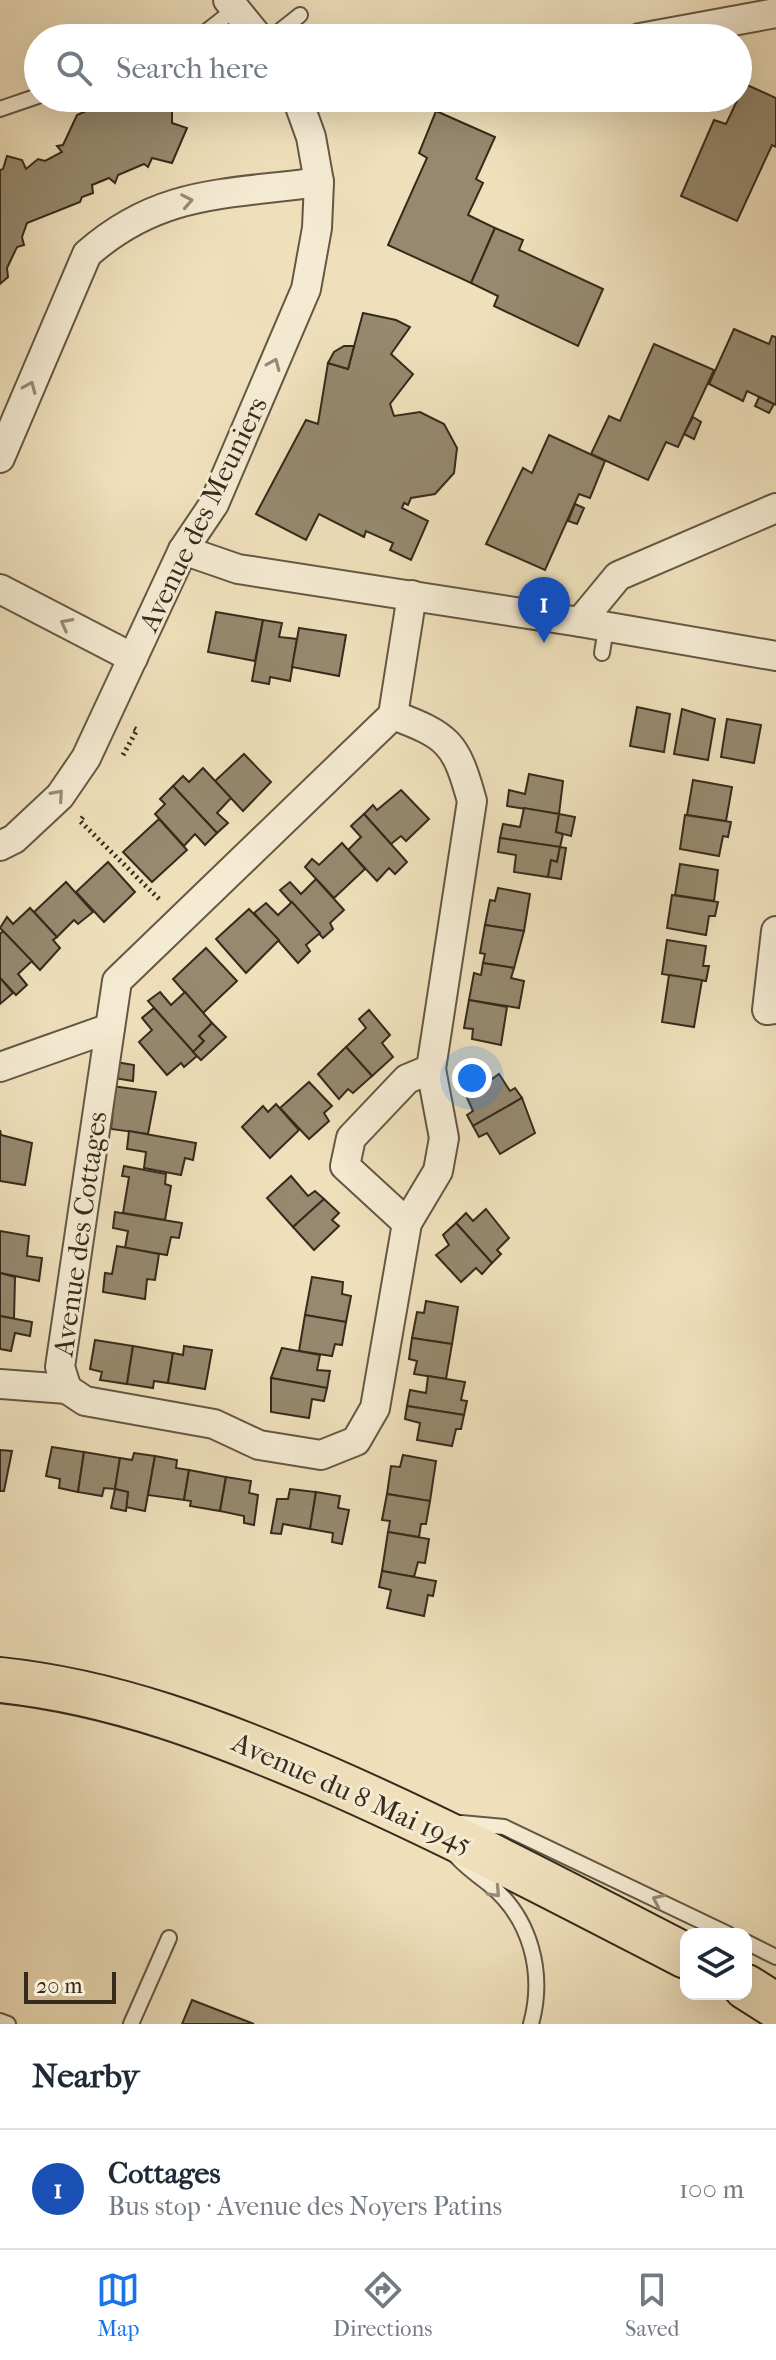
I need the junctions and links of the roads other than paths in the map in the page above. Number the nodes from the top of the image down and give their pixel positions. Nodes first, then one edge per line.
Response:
1 (232, 4) edge
2 (776, 13) edge
3 (300, 15) dead end
4 (212, 24) edge
5 (248, 24) edge
6 (289, 24) edge
7 (716, 24) edge
8 (24, 101) edge
9 (0, 109) edge
10 (306, 112) edge
11 (319, 182) junction
12 (0, 458) edge
13 (776, 508) edge
14 (183, 550) junction
15 (0, 589) edge
16 (412, 595) junction
17 (596, 634) junction
18 (776, 656) edge
19 (133, 658) junction
20 (393, 715) junction
21 (0, 846) edge
22 (776, 931) edge
23 (776, 1009) edge
24 (110, 1028) junction
25 (0, 1067) edge
26 (431, 1069) junction
27 (407, 1223) junction
28 (0, 1384) edge
29 (67, 1389) junction
30 (0, 1680) edge
31 (419, 1819) junction
32 (715, 1928) edge
33 (169, 1938) dead end
34 (680, 1953) edge
35 (752, 1957) edge
36 (765, 1988) edge
37 (0, 2021) edge
38 (8, 2024) edge
39 (131, 2024) edge
40 (531, 2024) edge

1 - 4 lane
1 - 5 street
2 - 7 street
3 - 6 lane
8 - 9 lane
10 - 11 street, Avenue des Meuniers
12 -> 11 street
14 -> 11 street, Avenue des Meuniers
13 - 17 street
14 - 16 street
14 - 19 street, Avenue des Meuniers
19 -> 15 street
16 - 17 street
16 - 20 street
17 - 18 street
21 -> 19 street, Avenue des Meuniers
20 - 24 street, Avenue des Cottages
20 - 26 street, Avenue des Cottages
22 - 23 street
24 - 25 street
24 - 29 street, Avenue des Cottages
26 - 27 street, Avenue des Cottages
26 - 27 street
27 - 29 street, Avenue des Cottages
28 - 29 street
30 - 31 main road, Avenue du 8 Mai 1945
32 -> 31 lane
31 - 34 main road, Avenue du 8 Mai 1945
31 -> 40 lane
33 - 39 lane
35 - 36 lane
37 - 38 lane

